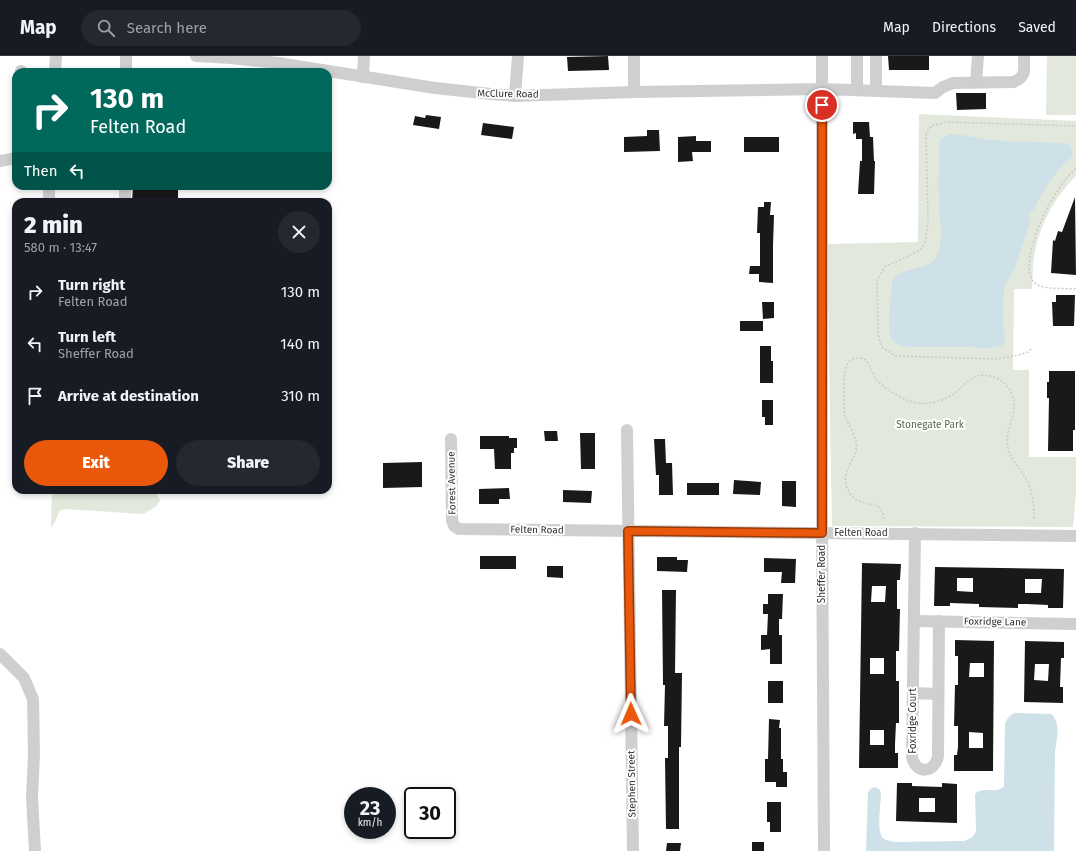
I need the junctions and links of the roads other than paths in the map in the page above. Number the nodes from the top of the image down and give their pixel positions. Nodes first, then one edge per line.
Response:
1 (56, 56) edge
2 (126, 56) edge
3 (196, 56) edge
4 (364, 56) edge
5 (518, 56) edge
6 (634, 56) edge
7 (822, 56) edge
8 (857, 56) edge
9 (876, 56) edge
10 (978, 56) edge
11 (1024, 56) edge
12 (236, 57) edge
13 (55, 68) edge
14 (126, 68) edge
15 (308, 68) edge
16 (332, 72) edge
17 (363, 77) junction
18 (976, 82) junction
19 (822, 89) junction
20 (857, 90) junction
21 (876, 91) junction
22 (634, 92) junction
23 (515, 96) junction
24 (12, 159) edge
25 (0, 161) edge
26 (627, 430) dead end
27 (451, 439) dead end
28 (454, 526) joint
29 (628, 531) junction
30 (822, 533) junction
31 (915, 533) junction
32 (1076, 536) edge
33 (914, 621) junction
34 (939, 621) junction
35 (1076, 624) edge
36 (0, 654) edge
37 (913, 693) junction
38 (938, 694) junction
39 (35, 851) edge
40 (633, 851) edge
41 (824, 851) edge

1 - 13 street
2 - 14 street
3 - 12 street, McClure Road
4 - 17 street
5 - 23 street
6 - 22 street
7 - 19 street, Sheffer Road
8 - 20 street
9 - 21 street
10 - 18 street
11 - 18 street, McClure Road
12 - 15 street, McClure Road
16 - 17 street, McClure Road
17 - 23 street, McClure Road
18 - 21 street, McClure Road
19 - 20 street, McClure Road
19 - 22 street, McClure Road
19 - 30 street, Sheffer Road
20 - 21 street, McClure Road
22 - 23 street, McClure Road
24 - 25 street
26 - 29 street, Stephen Street
27 - 28 street, Forest Avenue
28 - 29 street, Felten Road
29 - 30 street, Felten Road
29 - 40 street, Stephen Street
30 - 31 street, Felten Road
30 - 41 street, Sheffer Road
31 - 32 street, Felten Road
31 - 33 street, Foxridge Court
33 - 34 street, Foxridge Lane
33 - 37 street, Foxridge Court
34 - 35 street, Foxridge Lane
34 - 38 street, Foxridge Court
36 - 39 street
37 - 38 street
37 - 38 street, Foxridge Court

